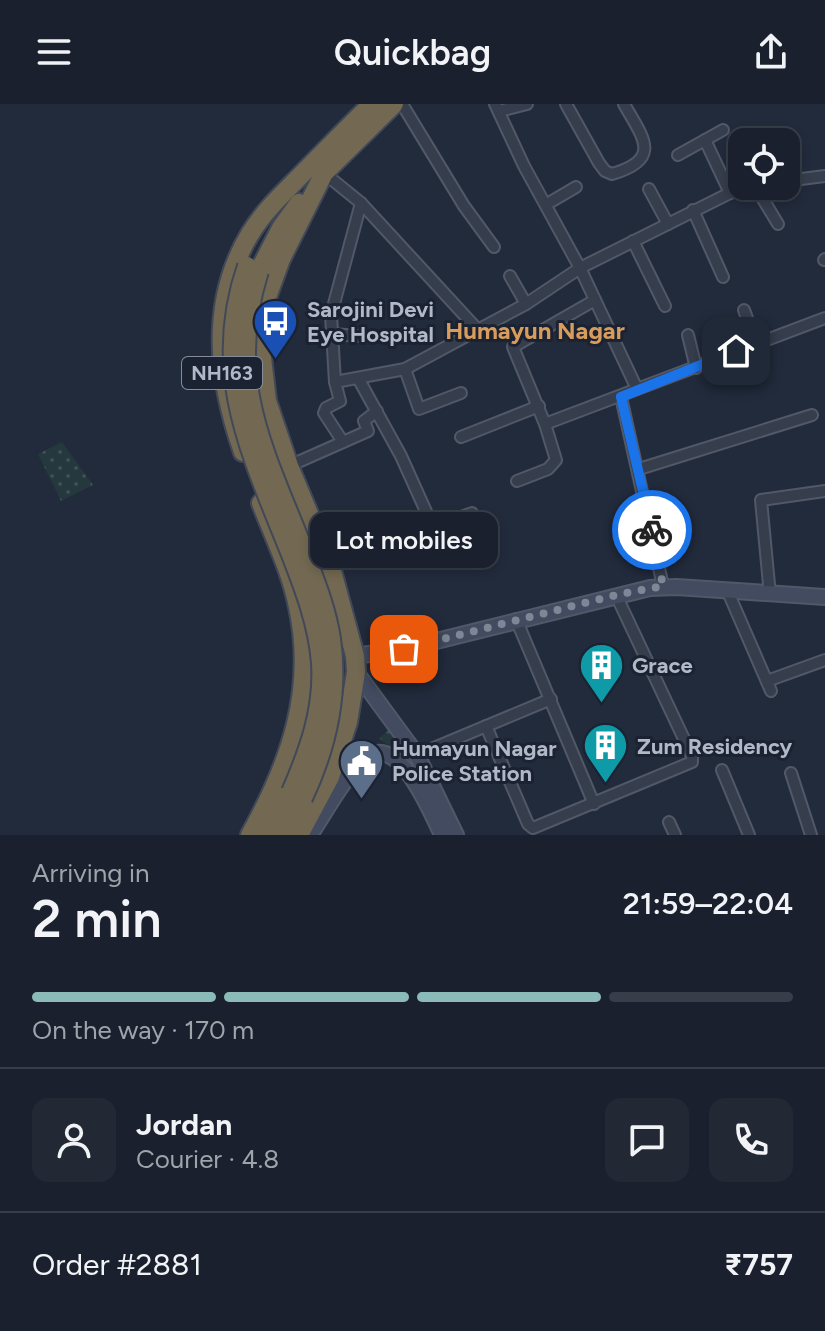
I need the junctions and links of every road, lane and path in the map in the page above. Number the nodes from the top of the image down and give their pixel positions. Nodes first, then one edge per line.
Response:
1 (372, 104) edge
2 (394, 104) edge
3 (402, 104) edge
4 (527, 104) edge
5 (566, 104) edge
6 (624, 104) edge
7 (497, 108) edge
8 (723, 130) dead end
9 (705, 140) junction
10 (678, 155) dead end
11 (316, 171) junction
12 (800, 181) edge
13 (823, 181) edge
14 (576, 187) dead end
15 (649, 189) dead end
16 (728, 189) edge
17 (728, 194) edge
18 (763, 200) edge
19 (361, 203) junction
20 (547, 204) junction
21 (693, 210) junction
22 (668, 224) junction
23 (778, 224) dead end
24 (633, 241) junction
25 (494, 247) dead end
26 (580, 268) junction
27 (253, 269) junction
28 (510, 276) dead end
29 (723, 277) dead end
30 (595, 300) junction
31 (526, 304) junction
32 (665, 306) dead end
33 (744, 310) dead end
34 (825, 318) edge
35 (478, 330) junction
36 (332, 334) junction
37 (688, 335) dead end
38 (371, 337) dead end
39 (756, 343) junction
40 (696, 368) junction
41 (405, 369) junction
42 (358, 378) junction
43 (335, 382) junction
44 (637, 389) junction
45 (461, 393) dead end
46 (621, 397) junction
47 (539, 406) junction
48 (377, 411) junction
49 (812, 415) dead end
50 (545, 424) junction
51 (461, 437) dead end
52 (343, 442) junction
53 (289, 466) junction
54 (639, 469) junction
55 (517, 481) dead end
56 (825, 491) edge
57 (472, 513) dead end
58 (451, 521) junction
59 (433, 527) junction
60 (459, 545) dead end
61 (323, 548) junction
62 (283, 562) junction
63 (331, 567) junction
64 (290, 581) junction
65 (663, 586) junction
66 (728, 592) junction
67 (616, 595) junction
68 (770, 595) junction
69 (825, 597) edge
70 (516, 619) junction
71 (825, 660) edge
72 (356, 664) junction
73 (551, 699) junction
74 (486, 726) junction
75 (417, 755) junction
76 (722, 770) dead end
77 (791, 773) dead end
78 (594, 804) junction
79 (669, 822) dead end
80 (250, 835) edge
81 (268, 835) edge
82 (283, 835) edge
83 (299, 835) edge
84 (310, 835) edge
85 (442, 835) edge
86 (456, 835) edge
87 (675, 835) edge
88 (749, 835) edge
89 (811, 835) edge

1 - 11 highway, NH163
2 - 11 highway, NH163
3 - 25 street
4 - 7 street
5 - 6 street
7 - 20 street
8 - 9 street
9 - 10 street
9 - 16 street
11 - 19 street
11 - 27 highway
11 - 53 highway, NH163
11 - 62 highway, NH163
12 - 13 street
14 - 20 street
15 - 22 street
17 - 21 street
18 - 23 street
19 - 35 street
19 - 36 street
20 - 26 street
21 - 22 street
21 - 29 street
22 - 24 street
24 - 26 street
24 - 32 street
26 - 30 street
26 - 31 street
27 - 81 highway, bridge
27 - 82 highway, bridge
28 - 31 street
30 - 44 street
30 - 47 street
31 - 35 street
33 - 39 street
34 - 39 street
35 - 41 street
36 - 38 street
36 - 43 street
37 - 40 street
39 - 40 street
40 - 44 street
41 - 42 street
41 - 45 street
42 - 43 street
42 - 48 street
43 - 52 street
44 - 46 street
46 - 50 street
46 - 54 street
47 - 50 street
47 - 51 street
48 - 52 street
48 - 59 street
49 - 54 street
50 - 55 street
52 - 53 street
53 - 61 highway, NH163
54 - 65 street
56 - 68 street
57 - 58 street
58 - 59 street
58 - 60 street
59 - 63 street
61 - 62 highway
61 - 63 highway, NH163
62 - 64 highway, NH163
63 - 64 street
63 - 72 highway, NH163
64 - 80 highway, NH163
65 - 66 street
65 - 67 street
66 - 68 street
66 - 71 street
67 - 70 street
67 - 78 street
68 - 69 street
70 - 72 street
70 - 73 street
72 - 75 street
72 - 83 highway, NH163
73 - 74 street
73 - 78 street
74 - 75 street
74 - 78 street
75 - 86 street
76 - 88 street
77 - 89 street
79 - 87 street
84 - 85 street

